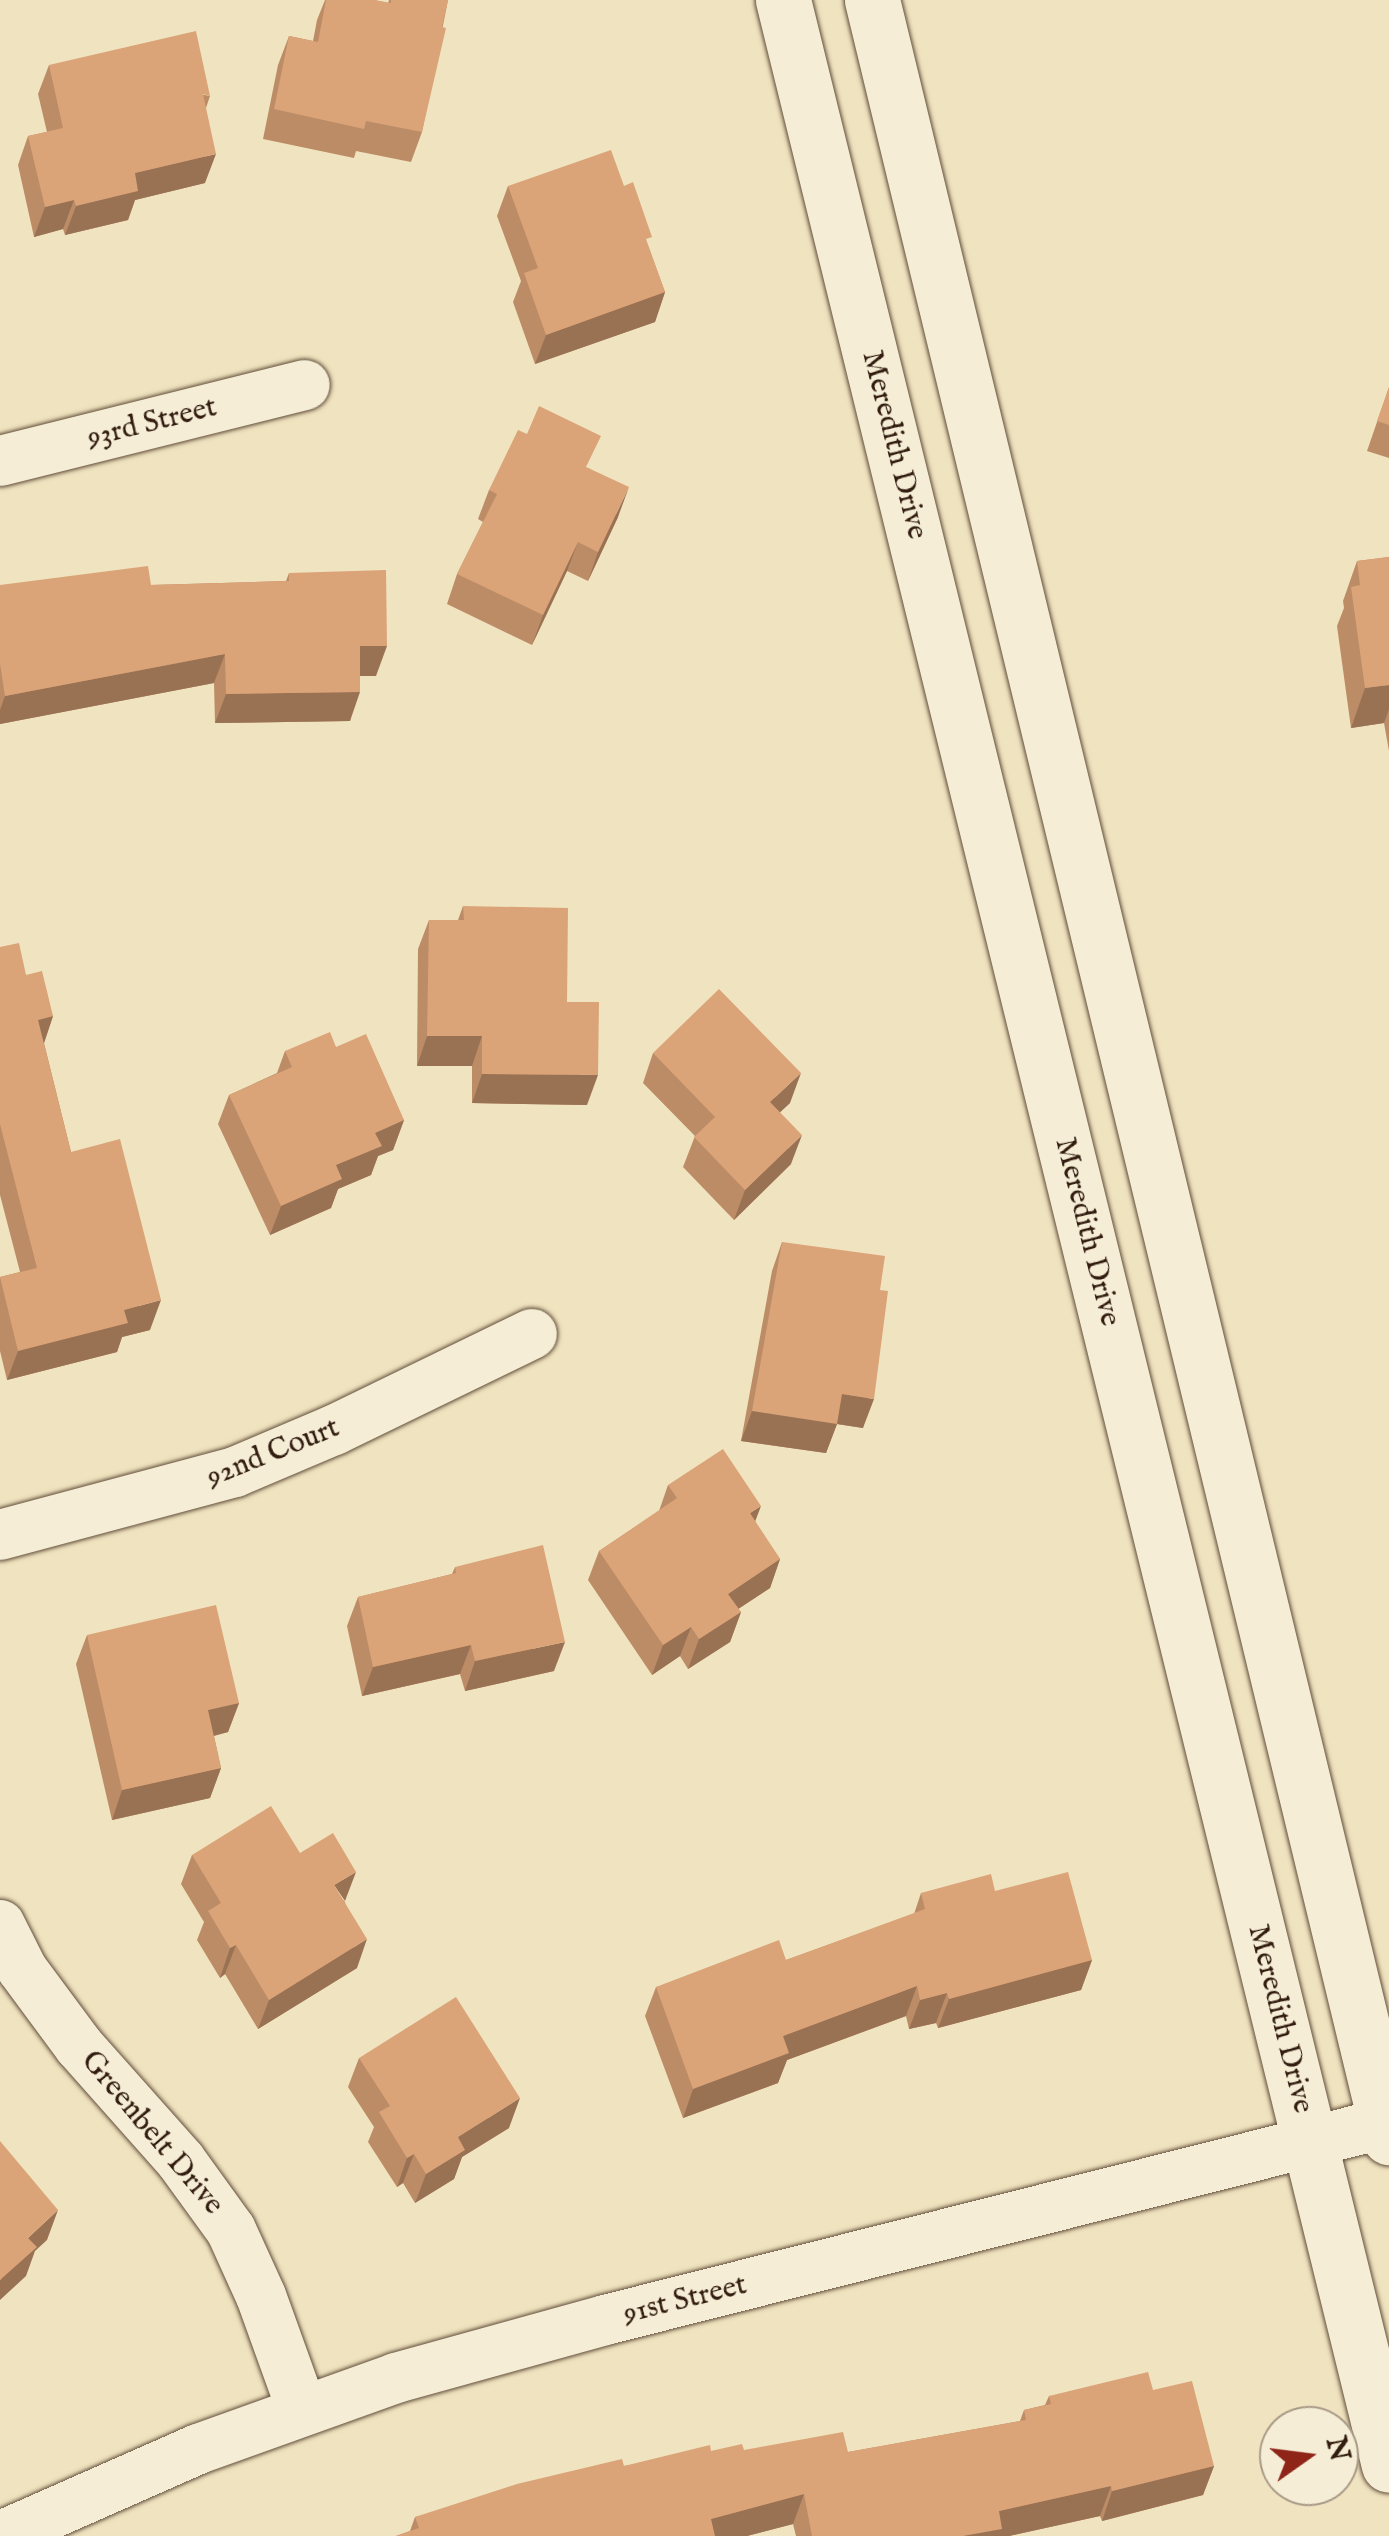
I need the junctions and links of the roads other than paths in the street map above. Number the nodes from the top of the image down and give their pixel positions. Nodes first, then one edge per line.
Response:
1 (784, 0) edge
2 (872, 0) edge
3 (305, 385) dead end
4 (0, 461) edge
5 (532, 1334) dead end
6 (0, 1535) edge
7 (0, 1926) edge
8 (1388, 2127) edge
9 (1311, 2144) junction
10 (302, 2410) junction
11 (1389, 2464) edge
12 (1, 2536) edge

1 - 9 main road, Meredith Drive
2 - 8 main road
3 - 4 street, 93rd Street
5 - 6 street, 92nd Court
7 - 10 street, Greenbelt Drive
8 - 9 street, 91st Street
9 - 10 street, 91st Street
9 - 11 main road, Meredith Drive
10 - 12 street, 91st Street

